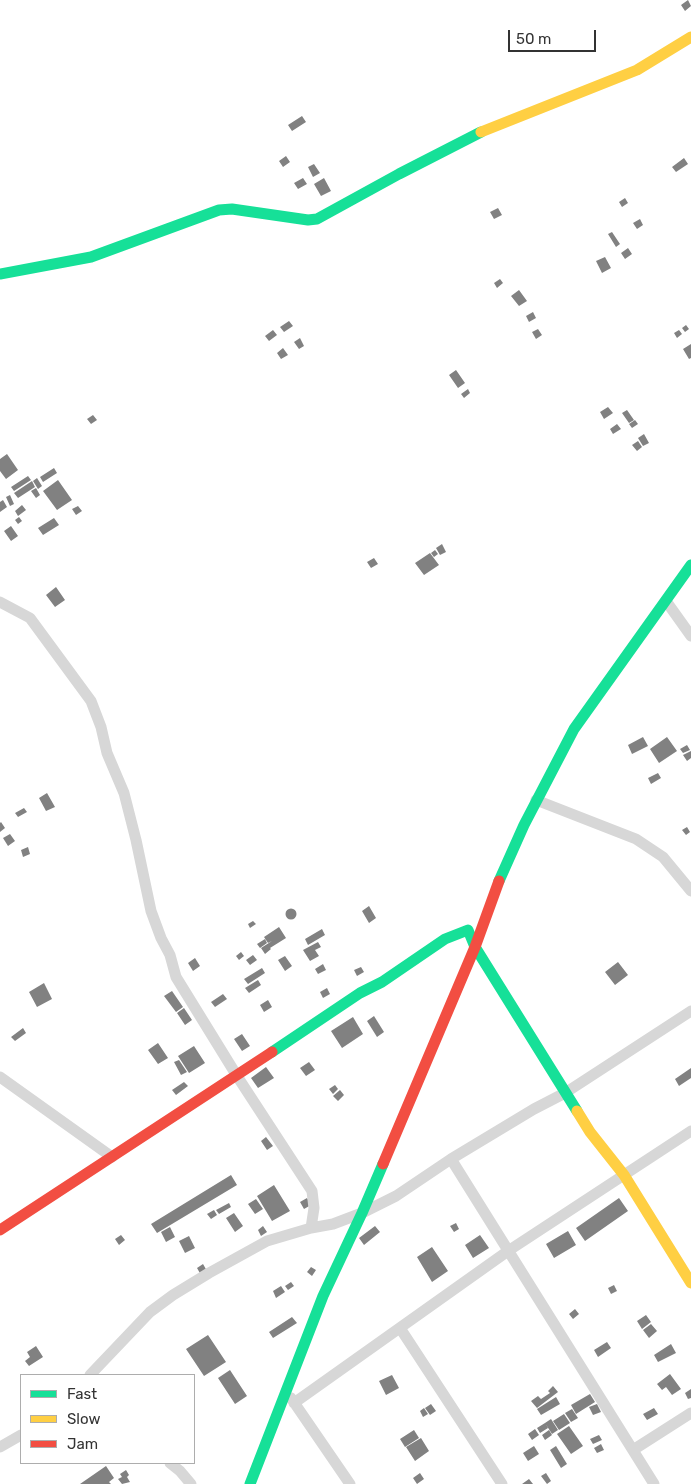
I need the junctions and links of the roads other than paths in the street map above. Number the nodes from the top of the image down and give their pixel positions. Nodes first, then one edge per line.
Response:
1 (691, 37) edge
2 (0, 274) edge
3 (691, 565) edge
4 (666, 601) junction
5 (0, 602) edge
6 (691, 636) edge
7 (536, 800) junction
8 (691, 891) edge
9 (476, 947) junction
10 (691, 1011) edge
11 (237, 1076) junction
12 (0, 1078) edge
13 (565, 1092) junction
14 (691, 1131) edge
15 (112, 1157) junction
16 (451, 1159) junction
17 (624, 1175) junction
18 (362, 1213) junction
19 (311, 1228) junction
20 (0, 1230) edge
21 (508, 1252) junction
22 (691, 1283) edge
23 (400, 1328) junction
24 (91, 1374) edge
25 (287, 1393) junction
26 (294, 1403) junction
27 (691, 1413) edge
28 (20, 1436) edge
29 (0, 1447) edge
30 (633, 1450) junction
31 (171, 1464) edge
32 (498, 1483) edge
33 (191, 1484) edge
34 (250, 1484) edge
35 (350, 1484) edge
36 (654, 1484) edge

1 - 2 street
3 - 4 street
4 - 6 street
4 - 7 street
5 - 11 street
7 - 8 street
7 - 9 street
9 - 11 street
9 - 13 street
9 - 18 street
10 - 13 street
11 - 15 street
11 - 19 street
12 - 15 street
13 - 16 street
13 - 17 street
14 - 17 street
15 - 20 street
16 - 18 street
16 - 21 street
17 - 21 street
17 - 22 street
18 - 19 street
18 - 25 street
19 - 24 street
21 - 23 street
21 - 30 street
23 - 26 street
23 - 32 street
25 - 26 street
25 - 34 street
26 - 35 street
27 - 30 street
28 - 29 street
30 - 36 street
31 - 33 street

